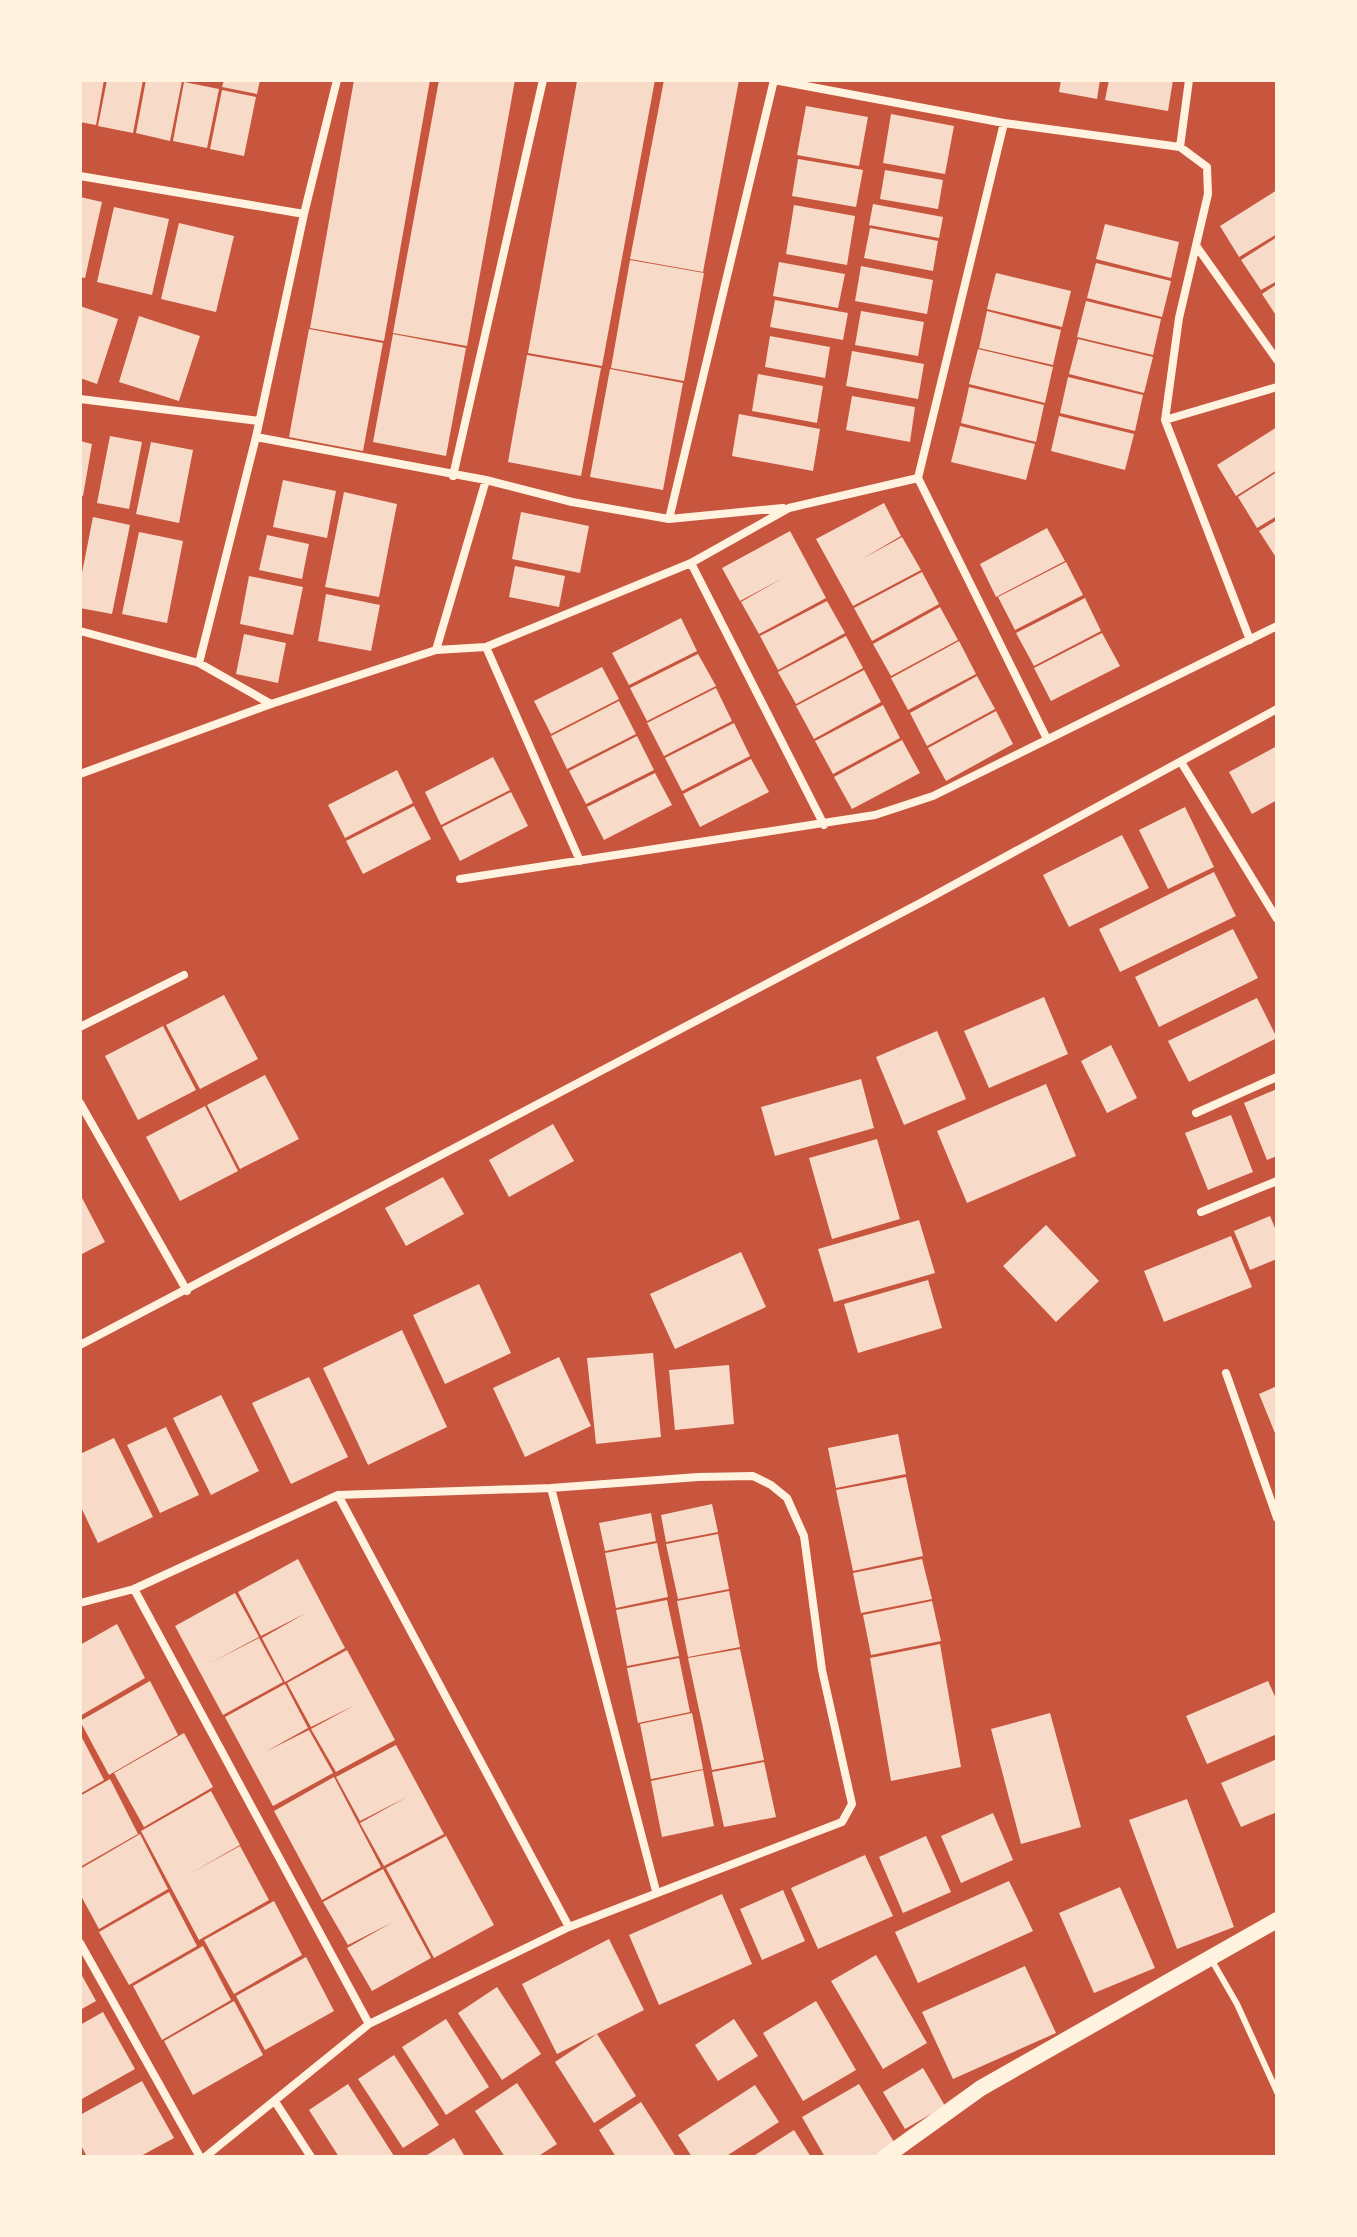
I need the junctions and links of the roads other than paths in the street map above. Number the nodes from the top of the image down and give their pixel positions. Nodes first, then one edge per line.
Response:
1 (337, 80) edge
2 (543, 80) edge
3 (774, 80) edge
4 (1189, 80) edge
5 (1004, 123) junction
6 (1180, 147) junction
7 (80, 176) edge
8 (304, 214) junction
9 (1197, 247) junction
10 (1277, 360) edge
11 (1277, 387) edge
12 (80, 399) edge
13 (1165, 420) junction
14 (259, 421) junction
15 (256, 437) junction
16 (453, 476) junction
17 (918, 478) junction
18 (486, 480) junction
19 (789, 508) junction
20 (669, 519) junction
21 (691, 563) junction
22 (1277, 626) edge
23 (80, 631) edge
24 (1250, 640) junction
25 (486, 647) junction
26 (436, 650) junction
27 (199, 663) junction
28 (271, 704) junction
29 (1277, 709) edge
30 (1047, 739) junction
31 (1181, 762) junction
32 (80, 774) edge
33 (824, 825) junction
34 (580, 861) junction
35 (460, 879) dead end
36 (1277, 919) edge
37 (184, 975) dead end
38 (80, 1027) edge
39 (1277, 1077) edge
40 (80, 1103) edge
41 (1196, 1113) dead end
42 (1277, 1181) edge
43 (1201, 1212) dead end
44 (187, 1291) junction
45 (80, 1345) edge
46 (1226, 1373) dead end
47 (551, 1488) junction
48 (338, 1495) junction
49 (1277, 1518) edge
50 (134, 1589) junction
51 (80, 1603) edge
52 (656, 1891) junction
53 (1277, 1920) edge
54 (569, 1927) junction
55 (80, 1943) edge
56 (1211, 1959) junction
57 (369, 2024) junction
58 (1277, 2092) edge
59 (276, 2103) junction
60 (203, 2157) edge
61 (311, 2157) edge
62 (885, 2157) edge

1 - 8 street
2 - 16 street
3 - 5 street
3 - 20 street
4 - 6 street
5 - 6 street
5 - 17 street
6 - 9 street
7 - 8 street
8 - 14 street
9 - 10 street
9 - 13 street
11 - 13 street
12 - 14 street
13 - 24 street
14 - 15 street
15 - 16 street
15 - 27 street
16 - 18 street
17 - 19 street
17 - 30 street
18 - 20 street
18 - 26 street
19 - 20 street
19 - 21 street
21 - 25 street
21 - 33 street
22 - 24 street
23 - 27 street
24 - 30 street
25 - 26 street
25 - 34 street
26 - 28 street
27 - 28 street
28 - 32 street
29 - 31 street
30 - 33 street
31 - 36 street
31 - 44 street
33 - 34 street
34 - 35 street
37 - 38 street
39 - 41 street
40 - 44 street
42 - 43 street
44 - 45 street
46 - 49 street
47 - 48 street
47 - 52 street
47 - 52 street
48 - 50 street
48 - 54 street
50 - 51 street
50 - 57 street
52 - 54 street
53 - 56 main road
54 - 57 street
55 - 60 street
56 - 58 lane
56 - 62 main road
57 - 59 street
59 - 60 street
59 - 61 street

